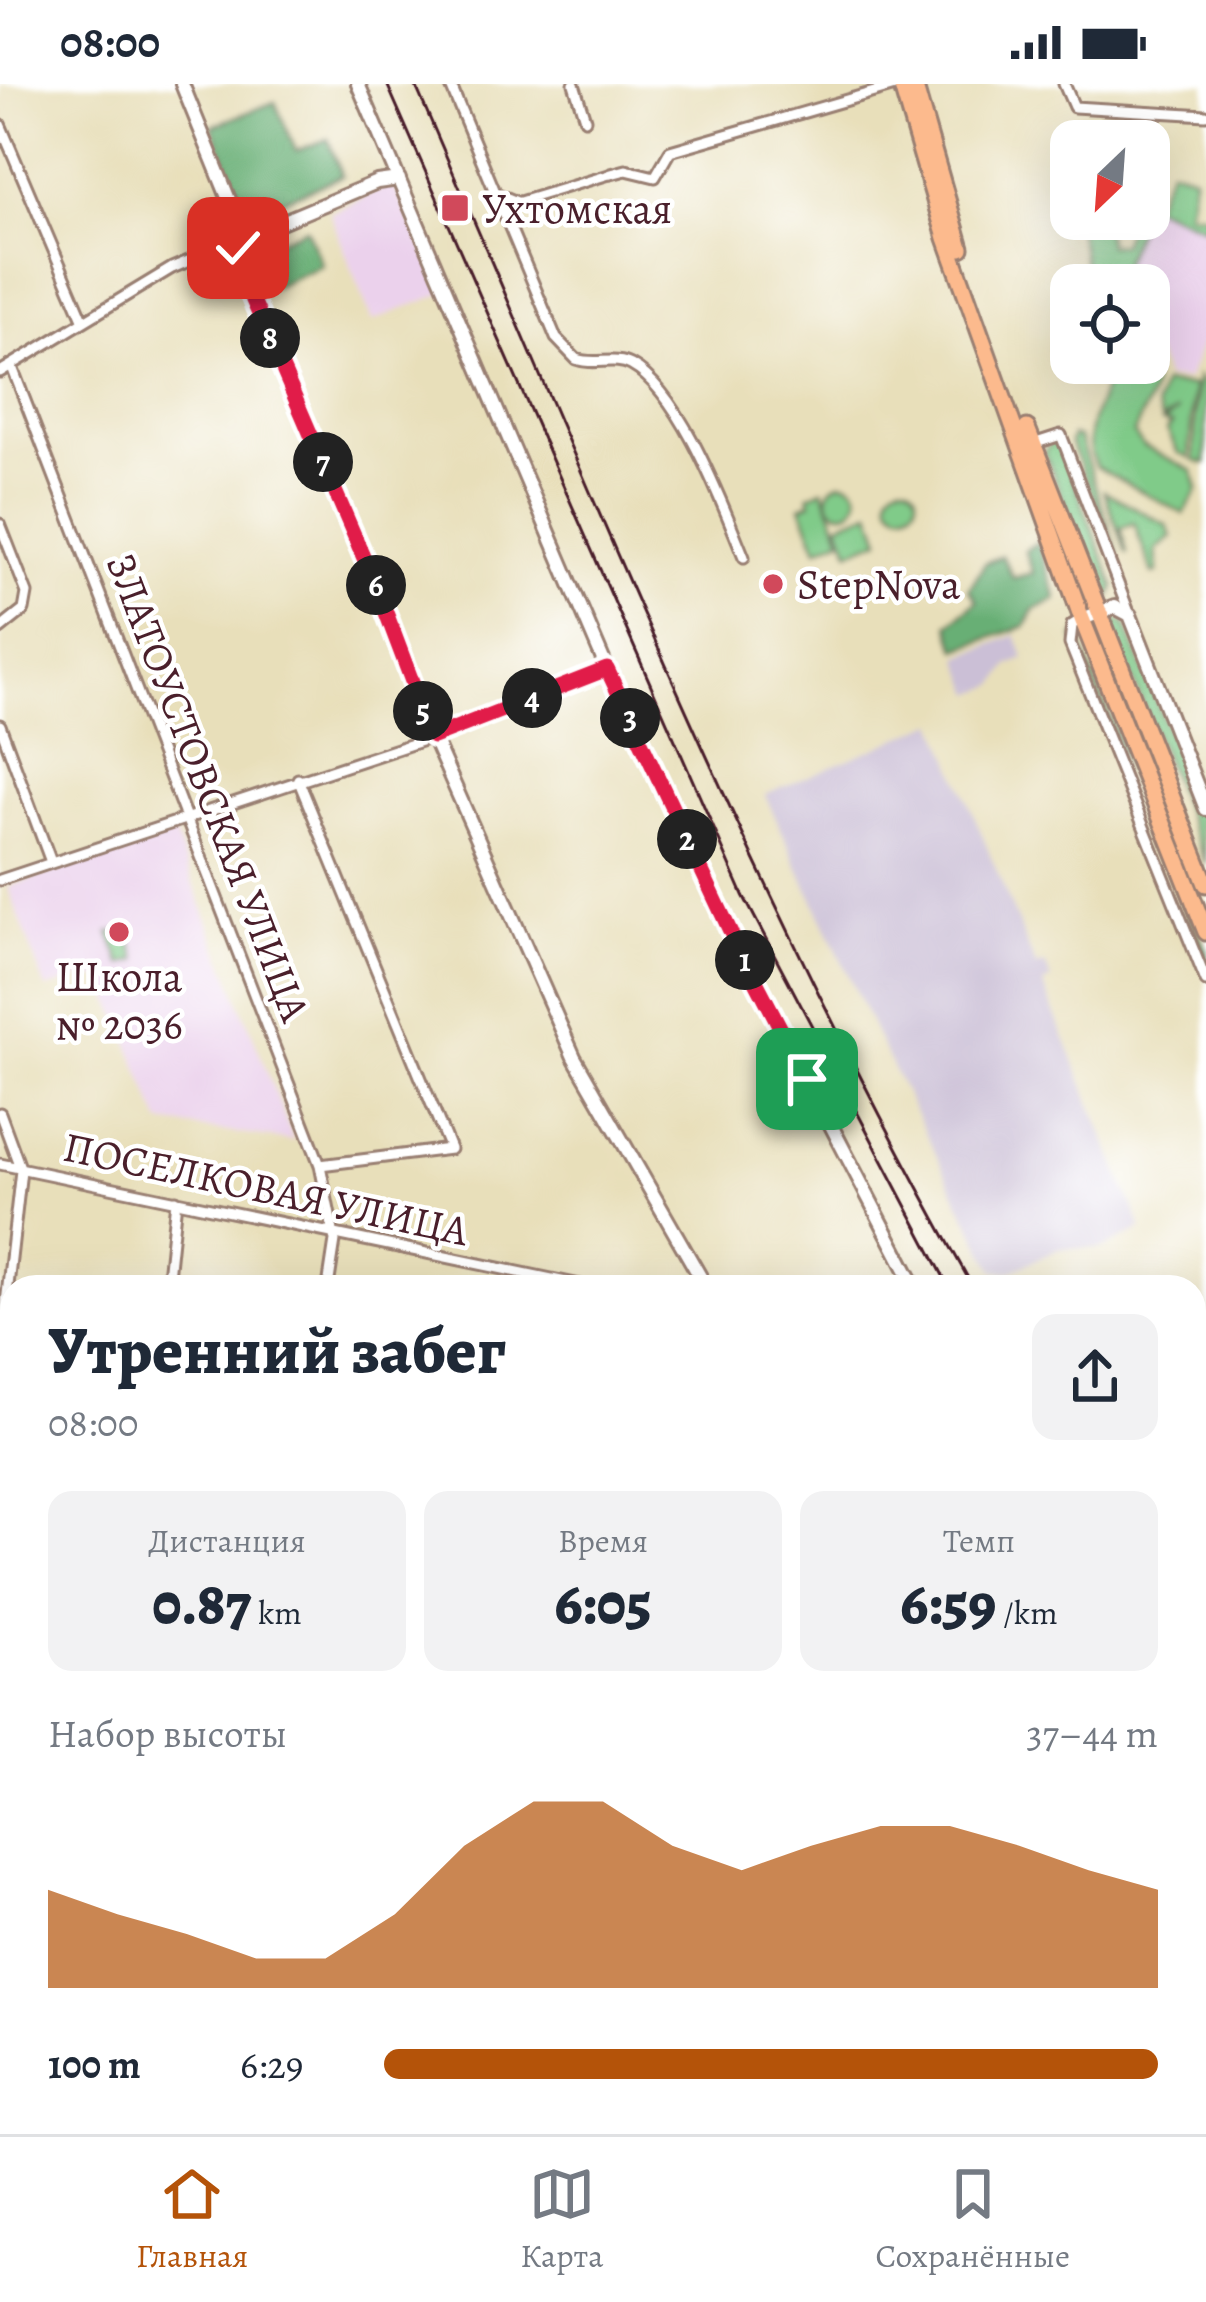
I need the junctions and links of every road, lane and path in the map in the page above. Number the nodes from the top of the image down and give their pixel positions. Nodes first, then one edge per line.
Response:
1 (182, 84) edge
2 (358, 84) edge
3 (450, 84) edge
4 (574, 84) edge
5 (901, 84) edge
6 (914, 84) edge
7 (1064, 84) edge
8 (1206, 115) edge
9 (585, 118) dead end
10 (0, 124) edge
11 (396, 172) junction
12 (611, 173) joint
13 (499, 194) junction
14 (518, 202) junction
15 (508, 225) junction
16 (238, 240) junction
17 (83, 319) junction
18 (12, 367) junction
19 (0, 372) edge
20 (1034, 444) junction
21 (0, 524) edge
22 (744, 556) dead end
23 (1089, 615) junction
24 (1130, 615) junction
25 (0, 629) edge
26 (607, 669) junction
27 (0, 725) edge
28 (433, 737) junction
29 (1201, 778) edge
30 (298, 779) junction
31 (1206, 809) edge
32 (185, 818) junction
33 (51, 862) junction
34 (0, 880) edge
35 (1206, 884) edge
36 (1206, 932) edge
37 (1206, 981) edge
38 (0, 1113) edge
39 (0, 1164) edge
40 (320, 1165) junction
41 (21, 1170) junction
42 (176, 1201) junction
43 (334, 1234) junction
44 (9, 1275) edge
45 (167, 1275) edge
46 (329, 1275) edge
47 (497, 1275) edge
48 (699, 1275) edge
49 (909, 1275) edge

1 - 16 street
2 - 11 street
3 - 13 street
4 - 9 street
5 - 12 street
5 - 23 main road
6 - 20 main road
7 - 8 street
10 - 17 street
11 - 16 street
11 - 26 street
12 - 14 street
13 - 14 street
13 - 15 street
14 - 15 street
15 - 22 street
16 - 17 street
16 - 28 street
17 - 18 street
18 - 19 street
18 - 32 street, ЗЛАТОУСТОВСКАЯ УЛИЦА
20 - 23 main road
20 - 24 street
21 - 25 street
23 - 24 street
23 - 35 main road
23 - 36 main road
23 - 37 street
24 - 29 street
26 - 28 street
26 - 49 street
27 - 33 street
28 - 30 street
28 - 48 street
29 - 31 street
30 - 32 street
30 - 40 street
32 - 33 street
32 - 40 street, ЗЛАТОУСТОВСКАЯ УЛИЦА
33 - 34 street
38 - 41 street
39 - 41 street, ПОСЕЛКОВАЯ УЛИЦА
40 - 43 street, ЗЛАТОУСТОВСКАЯ УЛИЦА
41 - 42 street, ПОСЕЛКОВАЯ УЛИЦА
41 - 44 street
42 - 43 street, ПОСЕЛКОВАЯ УЛИЦА
42 - 45 street
43 - 46 street, ЗЛАТОУСТОВСКАЯ УЛИЦА
43 - 47 street, ПОСЕЛКОВАЯ УЛИЦА

